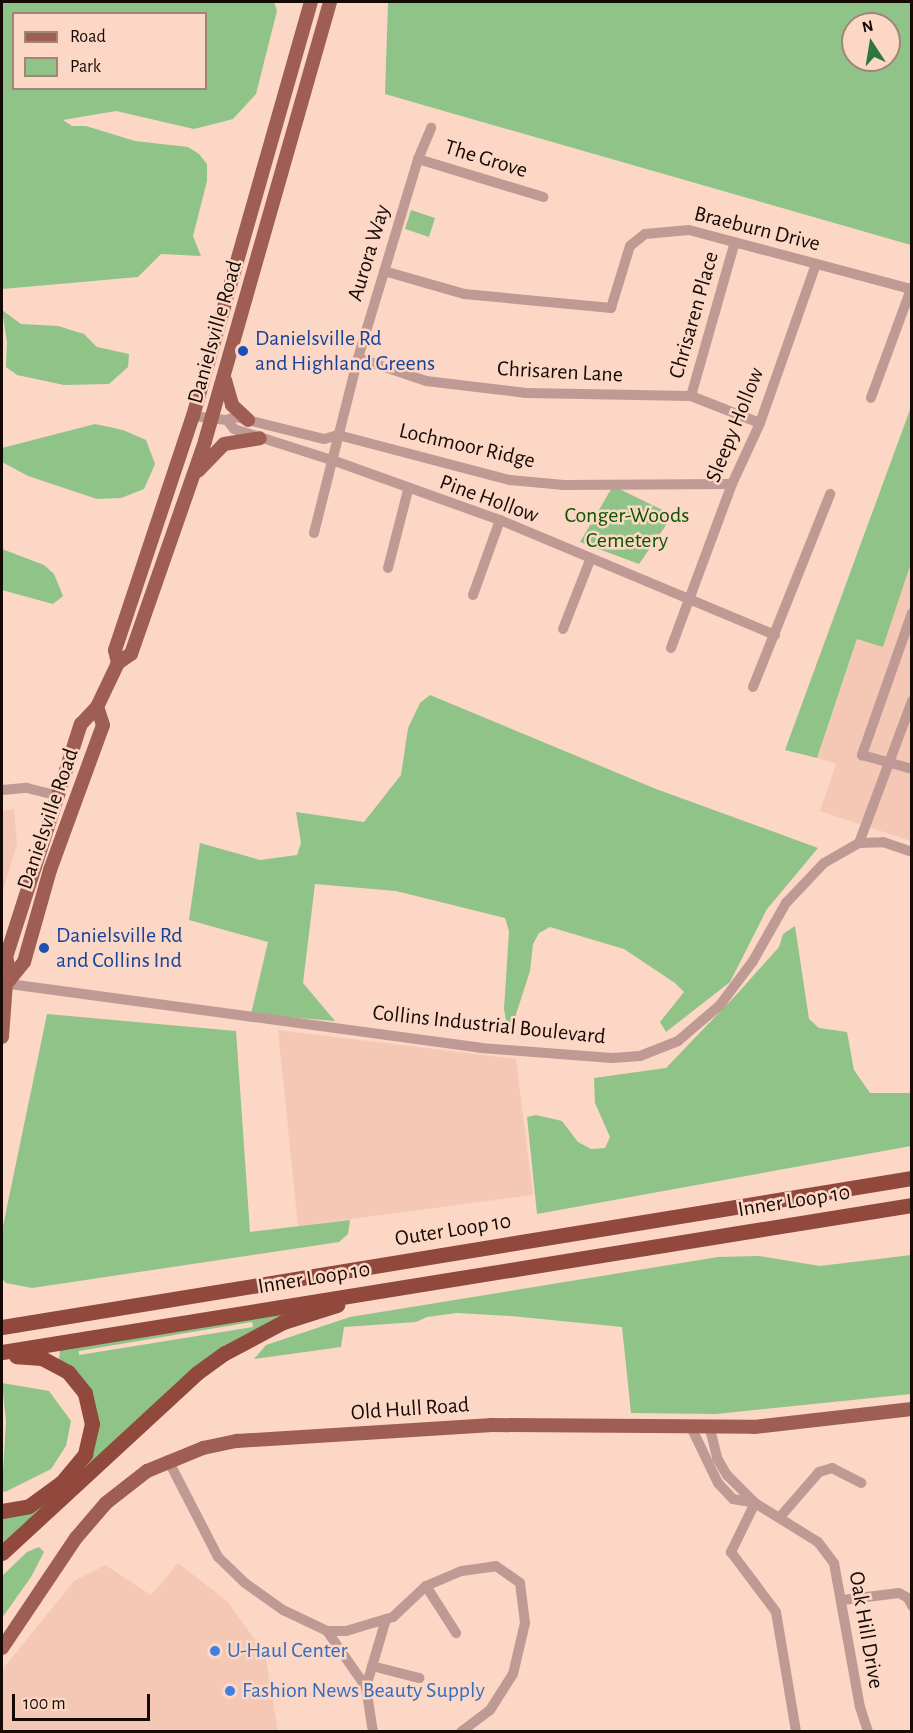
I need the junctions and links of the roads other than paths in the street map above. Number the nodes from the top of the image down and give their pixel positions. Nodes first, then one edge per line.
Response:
1 (311, 2) edge
2 (330, 2) edge
3 (431, 128) dead end
4 (418, 159) junction
5 (543, 196) dead end
6 (734, 245) junction
7 (816, 264) junction
8 (384, 271) junction
9 (358, 358) junction
10 (225, 374) junction
11 (691, 396) junction
12 (871, 398) dead end
13 (193, 416) junction
14 (212, 418) junction
15 (227, 420) junction
16 (248, 420) junction
17 (760, 423) junction
18 (338, 435) junction
19 (260, 438) junction
20 (332, 459) junction
21 (193, 477) junction
22 (732, 484) junction
23 (408, 490) junction
24 (830, 494) dead end
25 (500, 520) junction
26 (314, 533) dead end
27 (590, 560) junction
28 (388, 568) dead end
29 (473, 595) dead end
30 (686, 600) junction
31 (912, 613) edge
32 (563, 629) dead end
33 (775, 635) junction
34 (671, 648) dead end
35 (118, 663) junction
36 (753, 687) dead end
37 (912, 701) edge
38 (98, 707) junction
39 (889, 766) junction
40 (912, 769) edge
41 (2, 790) edge
42 (56, 795) junction
43 (860, 843) junction
44 (912, 852) edge
45 (5, 982) edge
46 (2, 1037) edge
47 (912, 1178) edge
48 (912, 1205) edge
49 (883, 1210) junction
50 (912, 1210) edge
51 (384, 1290) junction
52 (2, 1327) edge
53 (2, 1354) edge
54 (912, 1409) edge
55 (692, 1429) junction
56 (710, 1429) junction
57 (168, 1460) junction
58 (861, 1483) dead end
59 (755, 1503) junction
60 (2, 1510) edge
61 (780, 1517) junction
62 (3, 1553) edge
63 (426, 1586) junction
64 (843, 1600) junction
65 (912, 1606) edge
66 (386, 1619) junction
67 (327, 1631) junction
68 (456, 1633) dead end
69 (2, 1648) edge
70 (372, 1666) junction
71 (419, 1678) dead end
72 (366, 1687) junction
73 (373, 1731) edge
74 (461, 1731) edge
75 (795, 1731) edge
76 (868, 1731) edge

1 - 13 main road, Danielsville Road
2 - 10 main road, Danielsville Road
3 - 4 street, Aurora Way
4 - 5 street, The Grove
4 - 8 street, Aurora Way
6 - 7 street, Braeburn Drive
6 - 8 street, Braeburn Drive
6 - 11 street, Chrisaren Place
7 - 12 street, Braeburn Drive
7 - 17 street, Sleepy Hollow
8 - 9 street, Aurora Way
9 - 11 street, Chrisaren Lane
9 - 18 street, Aurora Way
10 - 14 main road, Danielsville Road
10 - 16 main road
11 - 17 street, Chrisaren Lane
13 - 14 street
13 - 35 main road, Danielsville Road
14 - 15 street
14 - 21 main road, Danielsville Road
15 - 16 street
15 - 19 street, Pine Hollow
16 - 18 street
17 - 22 street, Sleepy Hollow
18 - 20 street, Aurora Way
18 - 22 street, Lochmoor Ridge
19 - 20 street, Pine Hollow
19 - 21 main road
20 - 23 street, Pine Hollow
20 - 26 street
21 - 35 main road, Danielsville Road
22 - 30 street, Sleepy Hollow
23 - 25 street, Pine Hollow
23 - 28 street, Pine Hollow
24 - 33 street
25 - 27 street, Pine Hollow
25 - 29 street
27 - 30 street, Pine Hollow
27 - 32 street
30 - 33 street, Pine Hollow
30 - 34 street
31 - 39 street
33 - 36 street
35 - 38 main road, Danielsville Road
37 - 39 street
38 - 42 main road, Danielsville Road
38 - 45 main road, Danielsville Road
39 - 40 street
39 - 43 street
41 - 42 street
42 - 45 main road, Danielsville Road
43 - 44 street
43 - 45 street, Collins Industrial Boulevard
45 - 46 main road, Danielsville Road
47 - 52 highway, Outer Loop 10
48 - 49 highway
49 - 50 highway
49 - 51 highway, Inner Loop 10
51 - 53 highway, Inner Loop 10
51 - 62 highway
53 - 60 highway
54 - 56 main road, Old Hull Road
55 - 56 main road, Old Hull Road
55 - 57 main road, Old Hull Road
55 - 59 street, Oak Hill Drive
56 - 59 street, Oak Hill Drive
57 - 67 street
57 - 69 main road, Old Hull Road
58 - 61 street
59 - 61 street, Oak Hill Drive
59 - 75 street
61 - 64 street, Oak Hill Drive
63 - 66 street
63 - 68 street
63 - 74 street
64 - 65 street
64 - 76 street, Oak Hill Drive
66 - 67 street
66 - 70 street
67 - 72 street
70 - 71 street
70 - 72 street
72 - 73 street

